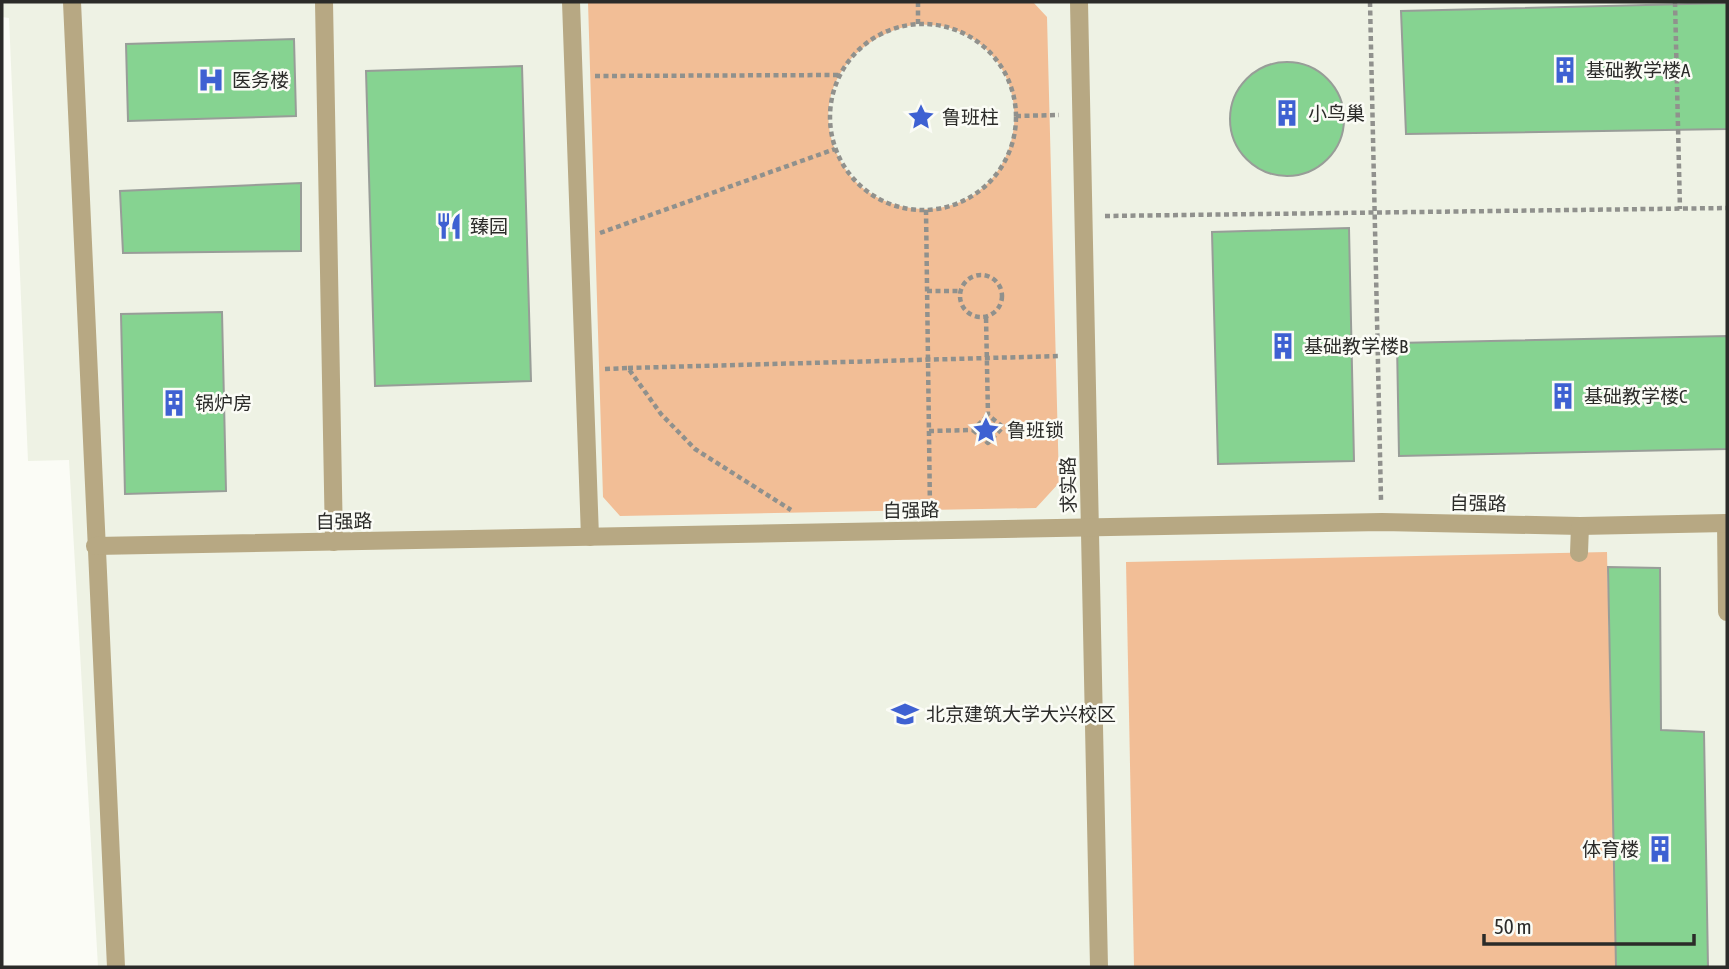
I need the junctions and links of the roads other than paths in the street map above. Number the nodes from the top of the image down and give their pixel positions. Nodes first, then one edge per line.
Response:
1 (72, 2) edge
2 (324, 2) edge
3 (570, 2) edge
4 (1079, 2) edge
5 (1727, 523) edge
6 (1580, 526) junction
7 (1089, 528) junction
8 (590, 537) junction
9 (334, 542) junction
10 (94, 546) junction
11 (1579, 553) dead end
12 (1727, 612) edge
13 (116, 967) edge
14 (1099, 967) edge

1 - 10 street
2 - 9 street
3 - 8 street
4 - 7 street, 求实路
5 - 6 street, 自强路
5 - 12 street
6 - 7 street, 自强路
6 - 11 street
7 - 8 street, 自强路
7 - 14 street, 求实路
8 - 9 street, 自强路
9 - 10 street, 自强路
10 - 13 street

